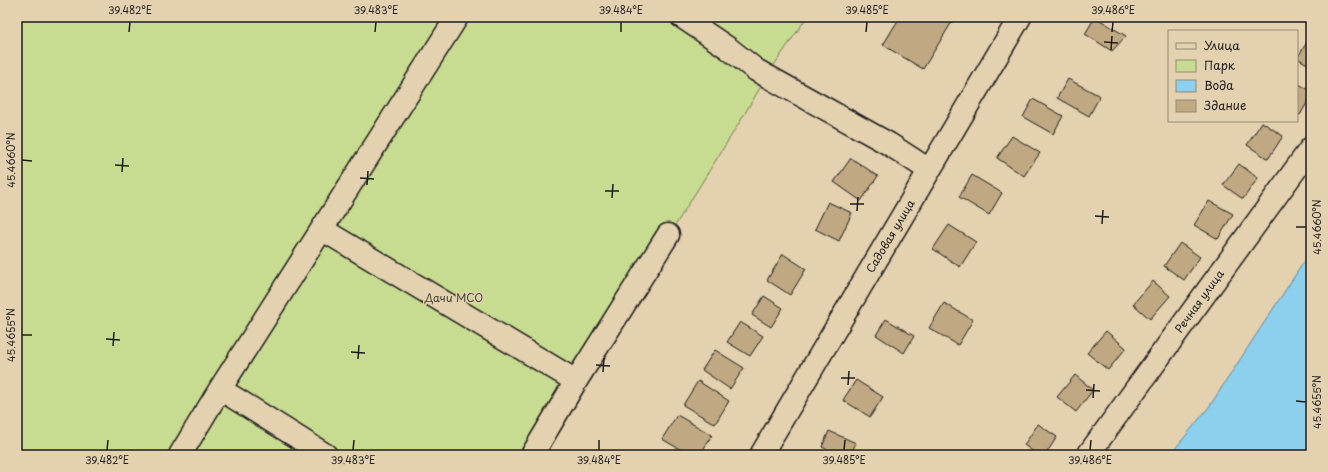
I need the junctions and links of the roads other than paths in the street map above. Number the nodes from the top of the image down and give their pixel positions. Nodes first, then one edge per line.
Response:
1 (457, 17) edge
2 (682, 17) edge
3 (1020, 17) edge
4 (1311, 148) edge
5 (929, 170) junction
6 (323, 230) junction
7 (668, 235) dead end
8 (576, 381) junction
9 (220, 389) junction
10 (180, 455) edge
11 (326, 455) edge
12 (532, 455) edge
13 (761, 455) edge
14 (1088, 455) edge

1 - 6 street
2 - 5 street
3 - 5 street, Садовая улица
4 - 14 street, Речная улица
5 - 13 street, Садовая улица
6 - 8 street
6 - 9 street
7 - 8 street
8 - 12 street
9 - 10 street
9 - 11 street

